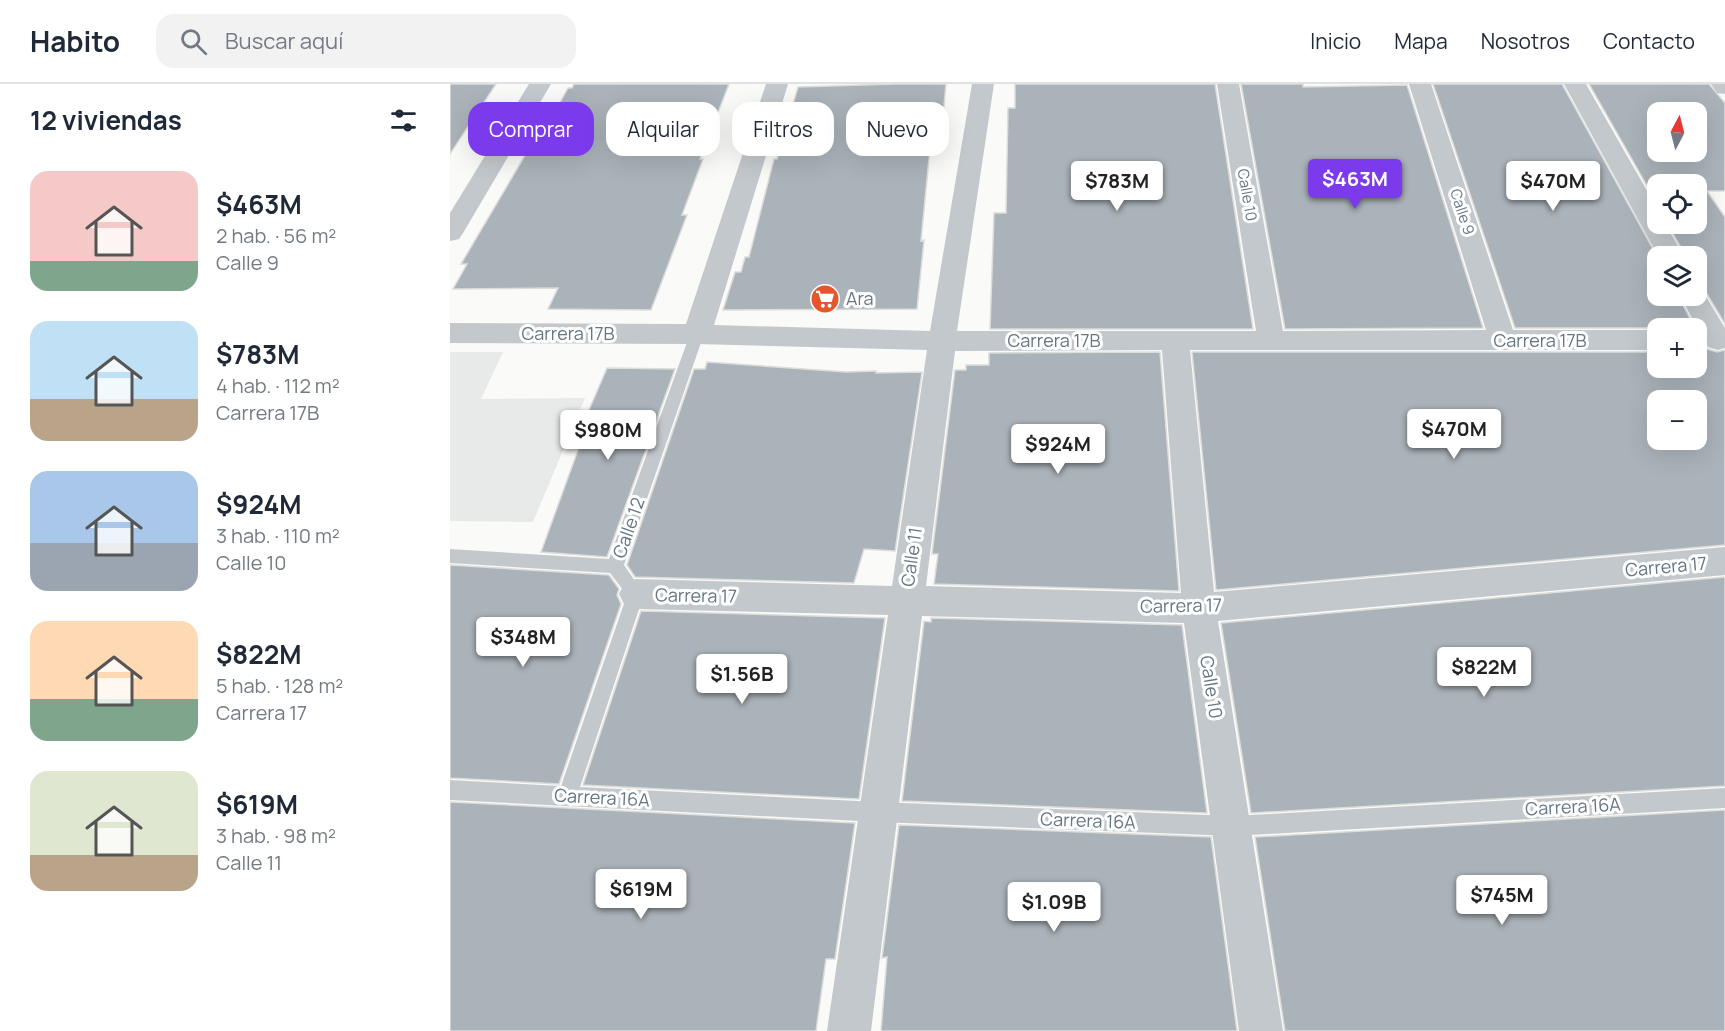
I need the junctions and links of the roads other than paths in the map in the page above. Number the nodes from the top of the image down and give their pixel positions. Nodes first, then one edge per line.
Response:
1 (540, 84) edge
2 (777, 84) edge
3 (982, 84) edge
4 (1228, 84) edge
5 (1420, 84) edge
6 (1575, 84) edge
7 (1722, 84) edge
8 (1725, 88) edge
9 (450, 233) edge
10 (1665, 246) edge
11 (1698, 306) edge
12 (450, 333) edge
13 (697, 334) junction
14 (1647, 340) edge
15 (1713, 340) edge
16 (942, 341) junction
17 (1175, 341) junction
18 (1271, 341) junction
19 (1503, 341) junction
20 (450, 556) edge
21 (1725, 561) edge
22 (615, 566) junction
23 (636, 594) junction
24 (907, 601) junction
25 (1199, 608) junction
26 (450, 790) edge
27 (567, 796) junction
28 (1725, 798) edge
29 (878, 812) junction
30 (1233, 826) junction
31 (849, 1031) edge
32 (1261, 1031) edge

1 - 9 street
2 - 13 street, Calle 12
3 - 16 street, Calle 11
4 - 18 street, Calle 10
5 - 19 street, Calle 9
6 - 10 street
7 - 8 street
11 - 15 street
12 - 13 street, Carrera 17B
13 - 16 street, Carrera 17B
13 - 22 lane, Calle 12
14 - 19 street, Carrera 17B
16 - 17 street, Carrera 17B
16 - 24 street, Calle 11
17 - 18 street, Carrera 17B
17 - 25 street, Calle 10
18 - 19 street, Carrera 17B
20 - 22 lane
21 - 25 street, Carrera 17
22 - 23 lane, Calle 12
23 - 24 street, Carrera 17
23 - 27 lane
24 - 25 street, Carrera 17
24 - 29 street, Calle 11
25 - 30 street, Calle 10
26 - 27 lane, Carrera 16A
27 - 29 lane, Carrera 16A
28 - 30 lane, Carrera 16A
29 - 30 lane, Carrera 16A
29 - 31 street, Calle 11
30 - 32 street, Calle 10

